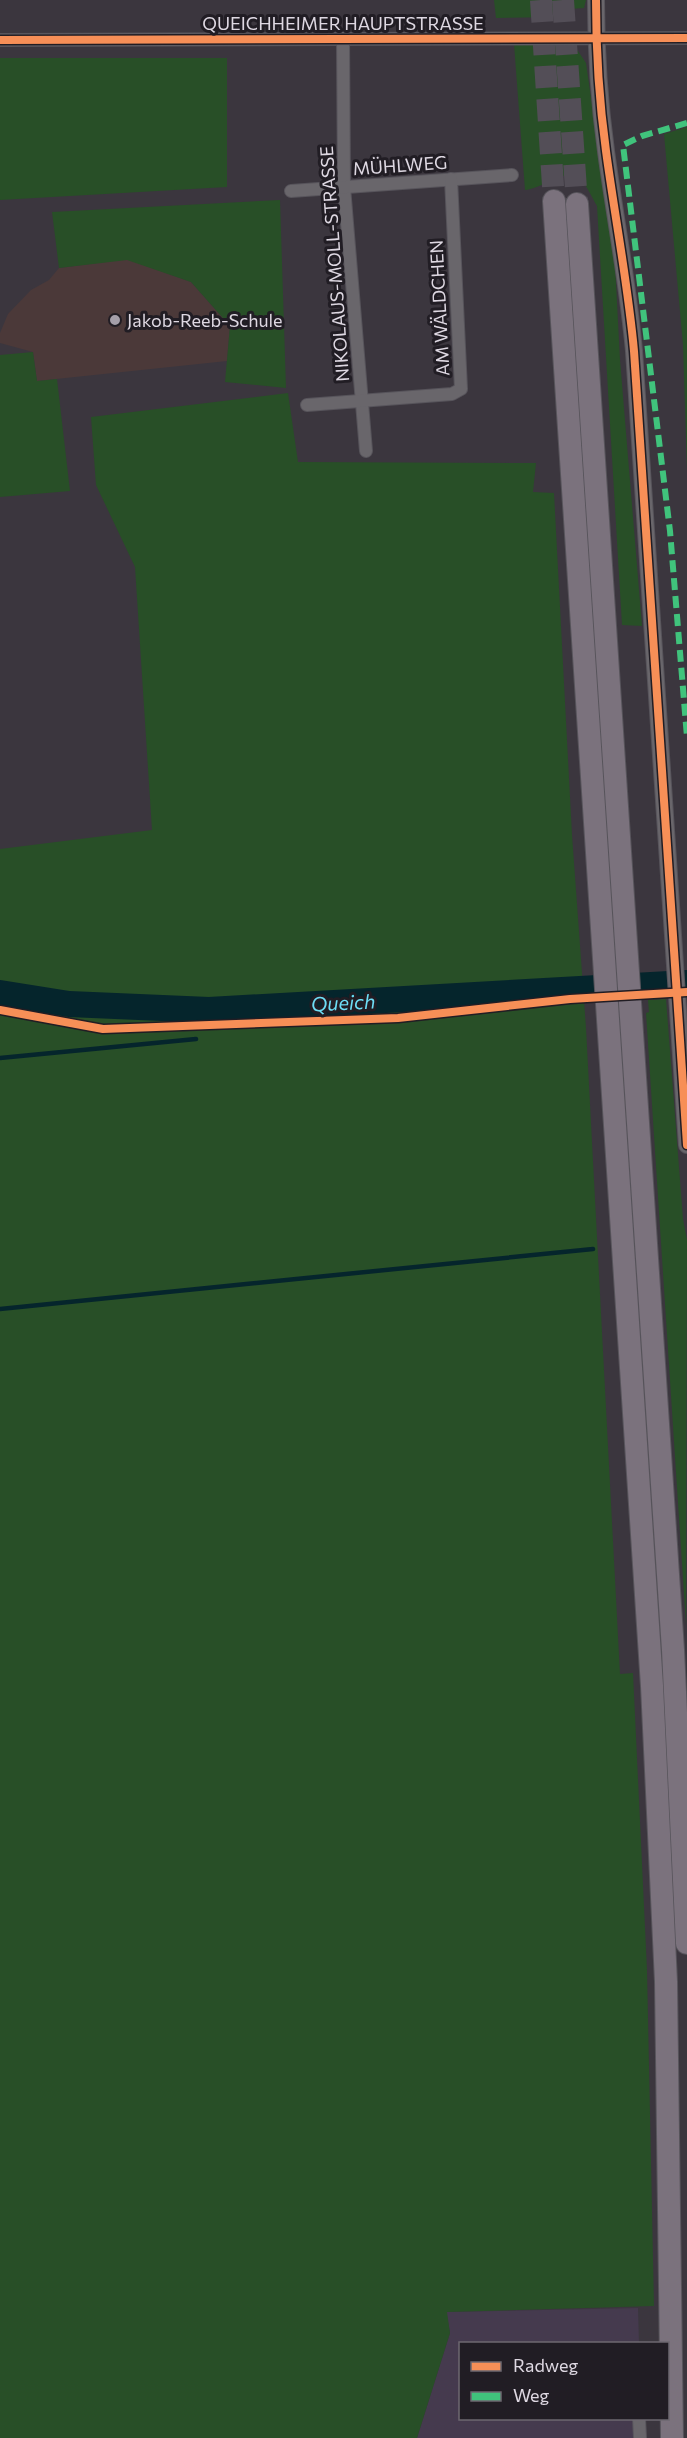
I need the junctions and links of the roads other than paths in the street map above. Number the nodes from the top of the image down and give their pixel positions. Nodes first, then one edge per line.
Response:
1 (596, 0) edge
2 (596, 37) junction
3 (343, 38) junction
4 (687, 38) edge
5 (0, 40) edge
6 (512, 175) dead end
7 (451, 179) junction
8 (344, 187) junction
9 (291, 191) dead end
10 (554, 201) tunnel mouth
11 (577, 204) tunnel mouth
12 (361, 400) junction
13 (307, 405) dead end
14 (366, 451) dead end
15 (687, 1145) edge
16 (687, 1943) edge
17 (639, 2420) edge
18 (640, 2438) edge
19 (672, 2438) edge

1 - 2 street
2 - 3 street, QUEICHHEIMER HAUPTSTRASSE
2 - 4 street, QUEICHHEIMER HAUPTSTRASSE
2 - 15 street
3 - 5 street, QUEICHHEIMER HAUPTSTRASSE
3 - 8 street, NIKOLAUS-MOLL-STRASSE
6 - 7 street, MÜHLWEG
7 - 8 street, MÜHLWEG
7 - 12 street, AM WÄLDCHEN
8 - 9 street, MÜHLWEG
8 - 12 street, NIKOLAUS-MOLL-STRASSE
10 - 19 highway
11 - 16 highway
12 - 13 street, AM WÄLDCHEN
12 - 14 street, NIKOLAUS-MOLL-STRASSE
17 - 18 street

